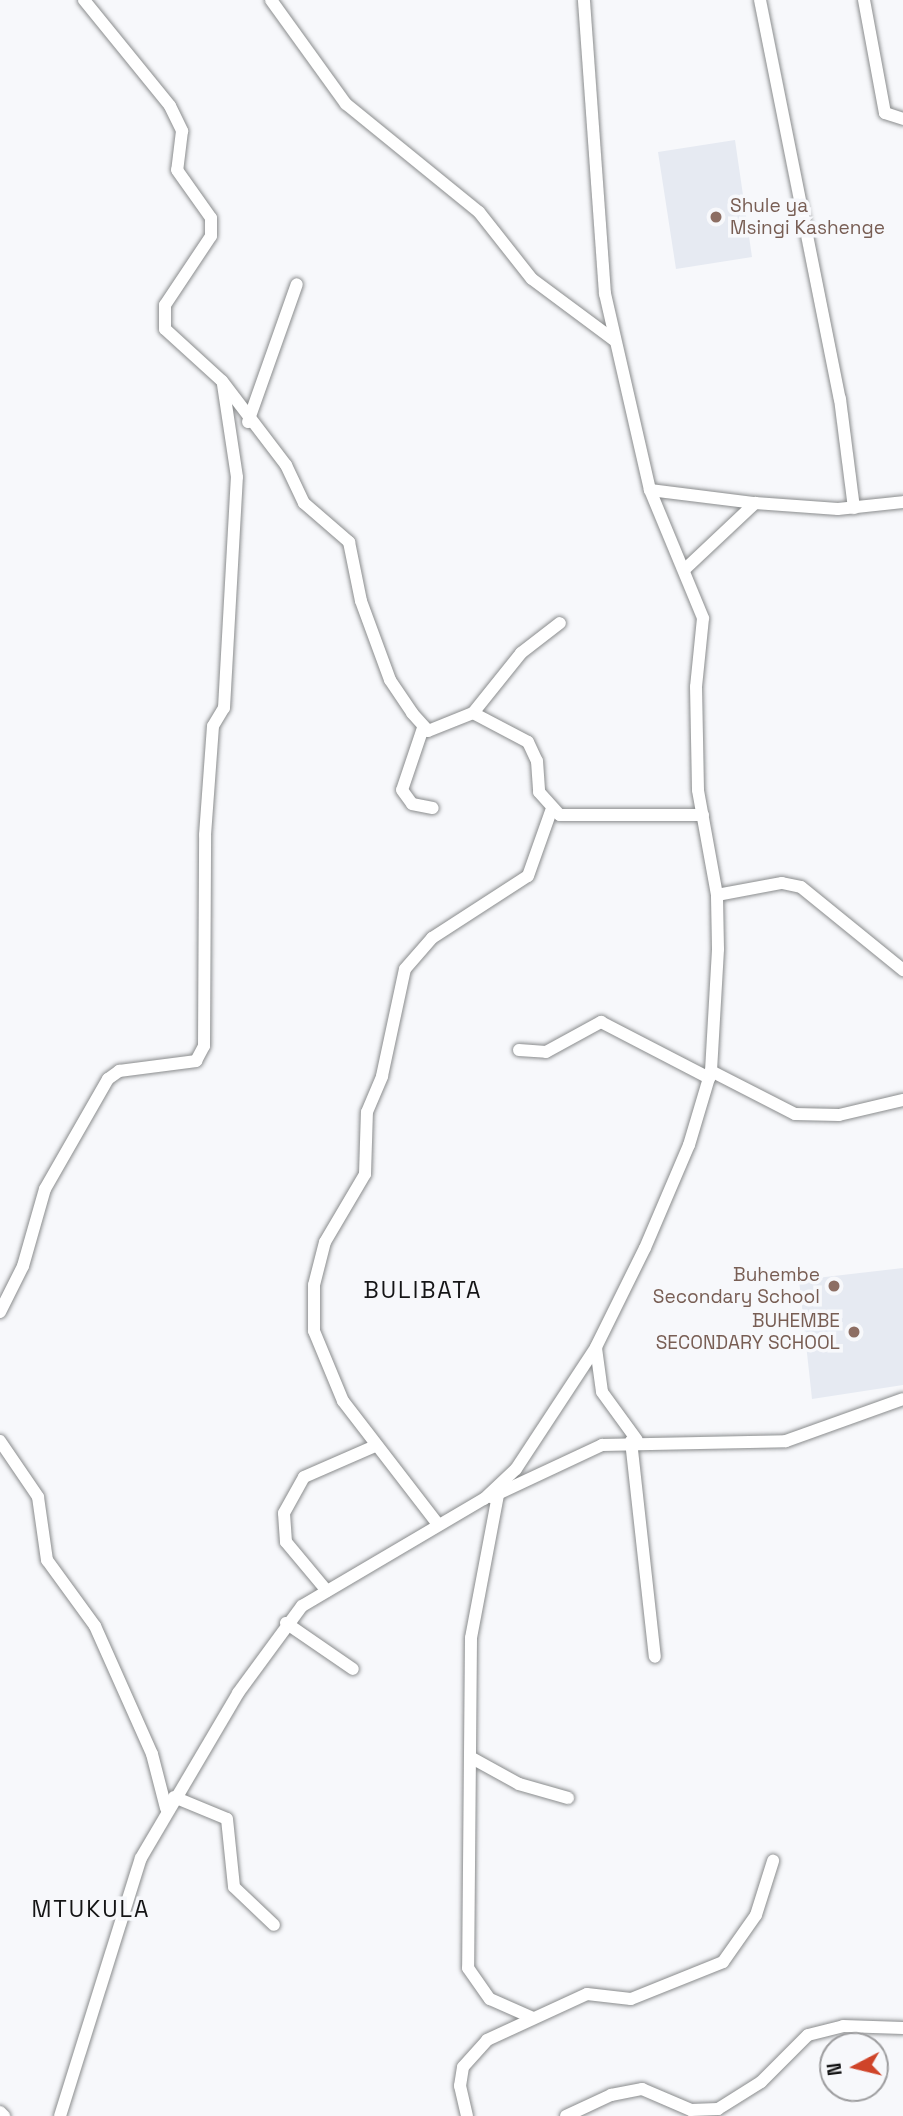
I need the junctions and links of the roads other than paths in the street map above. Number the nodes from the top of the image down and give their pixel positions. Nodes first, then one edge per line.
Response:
1 (84, 0) edge
2 (271, 0) edge
3 (584, 0) edge
4 (760, 0) edge
5 (864, 0) edge
6 (903, 119) edge
7 (297, 285) dead end
8 (614, 340) junction
9 (222, 381) junction
10 (248, 422) junction
11 (650, 490) junction
12 (903, 502) edge
13 (755, 503) junction
14 (854, 508) junction
15 (684, 570) junction
16 (560, 623) dead end
17 (473, 713) junction
18 (423, 727) junction
19 (433, 808) dead end
20 (551, 811) junction
21 (703, 815) junction
22 (717, 895) junction
23 (903, 970) edge
24 (519, 1050) dead end
25 (710, 1074) junction
26 (903, 1100) edge
27 (0, 1312) edge
28 (596, 1347) junction
29 (903, 1399) edge
30 (634, 1440) junction
31 (0, 1441) edge
32 (373, 1447) junction
33 (498, 1496) junction
34 (484, 1499) junction
35 (437, 1523) junction
36 (327, 1591) junction
37 (286, 1623) junction
38 (655, 1657) dead end
39 (353, 1669) dead end
40 (470, 1757) junction
41 (568, 1798) dead end
42 (170, 1802) junction
43 (773, 1861) dead end
44 (274, 1925) dead end
45 (533, 2018) junction
46 (903, 2028) edge
47 (594, 2110) edge
48 (60, 2116) edge
49 (467, 2116) edge
50 (566, 2116) edge

1 - 9 street
2 - 8 street
3 - 8 street
4 - 14 street
5 - 6 street
7 - 10 street
8 - 11 street
9 - 10 street
9 - 27 street
10 - 18 street
11 - 13 street
11 - 15 street
12 - 14 street
13 - 14 street
13 - 15 street
15 - 21 street
16 - 17 street
17 - 18 street
17 - 20 street
18 - 19 street
20 - 21 street
20 - 32 street
21 - 22 street
22 - 23 street
22 - 25 street
24 - 25 street
25 - 26 street
25 - 28 street
28 - 30 street
28 - 34 street
29 - 30 street
30 - 33 street
30 - 38 street
31 - 42 street
32 - 35 street
32 - 36 street
33 - 34 street
33 - 40 street
34 - 35 street
35 - 36 street
36 - 37 street
37 - 39 street
37 - 42 street
40 - 41 street
40 - 45 street
42 - 44 street
42 - 48 street
43 - 45 street
45 - 49 street
46 - 47 street
47 - 50 street

